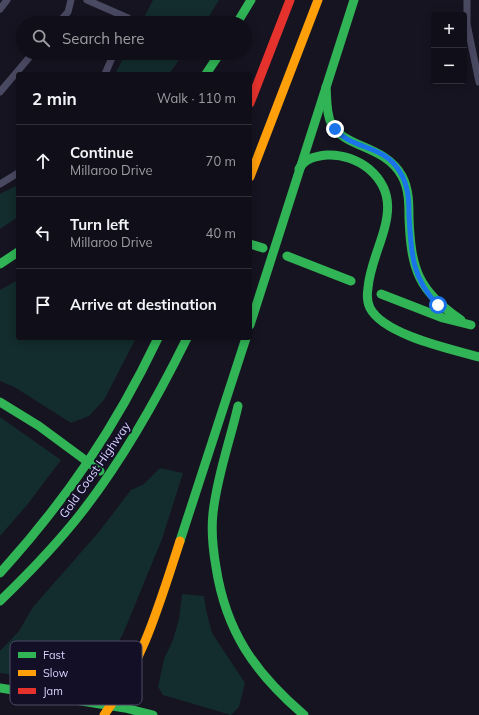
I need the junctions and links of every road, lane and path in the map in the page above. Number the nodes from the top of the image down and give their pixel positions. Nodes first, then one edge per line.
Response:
1 (7, 0) edge
2 (71, 0) edge
3 (88, 0) edge
4 (251, 0) edge
5 (290, 0) edge
6 (318, 0) edge
7 (354, 0) edge
8 (467, 0) edge
9 (0, 9) edge
10 (64, 16) edge
11 (124, 16) edge
12 (241, 16) edge
13 (27, 60) edge
14 (111, 60) edge
15 (215, 60) edge
16 (17, 72) edge
17 (106, 72) edge
18 (207, 72) edge
19 (16, 73) edge
20 (479, 82) edge
21 (326, 86) junction
22 (0, 92) edge
23 (252, 98) edge
24 (299, 169) junction
25 (252, 172) edge
26 (16, 175) edge
27 (0, 184) edge
28 (252, 245) edge
29 (263, 248) dead end
30 (16, 253) edge
31 (286, 256) dead end
32 (0, 264) edge
33 (351, 281) dead end
34 (381, 294) dead end
35 (252, 319) edge
36 (475, 326) edge
37 (157, 340) edge
38 (186, 340) edge
39 (245, 340) edge
40 (479, 357) edge
41 (237, 364) junction
42 (240, 379) dead end
43 (239, 399) dead end
44 (0, 402) edge
45 (90, 463) junction
46 (108, 477) junction
47 (0, 573) edge
48 (0, 601) edge
49 (142, 649) edge
50 (0, 688) edge
51 (10, 690) edge
52 (106, 705) edge
53 (111, 705) edge
54 (104, 715) edge
55 (153, 715) edge
56 (304, 715) edge

1 - 9 lane
2 - 10 lane
3 - 11 lane
4 - 12 main road
5 - 23 main road
6 - 25 main road
7 - 21 main road
8 - 20 lane
13 - 16 lane
14 - 17 lane
15 - 18 main road
19 - 22 lane
21 - 24 main road
21 - 36 main road
24 - 35 main road
24 - 40 main road
26 - 27 lane
28 - 29 main road
30 - 32 main road
31 - 33 main road
34 - 36 main road
37 - 45 main road, Gold Coast Highway
38 - 46 main road, Gold Coast Highway
39 - 41 main road
41 - 42 main road
41 - 49 main road
43 - 56 main road
44 - 45 main road
45 - 46 main road
45 - 47 main road, Gold Coast Highway
46 - 48 main road, Gold Coast Highway
50 - 51 main road
52 - 55 main road
53 - 54 main road

